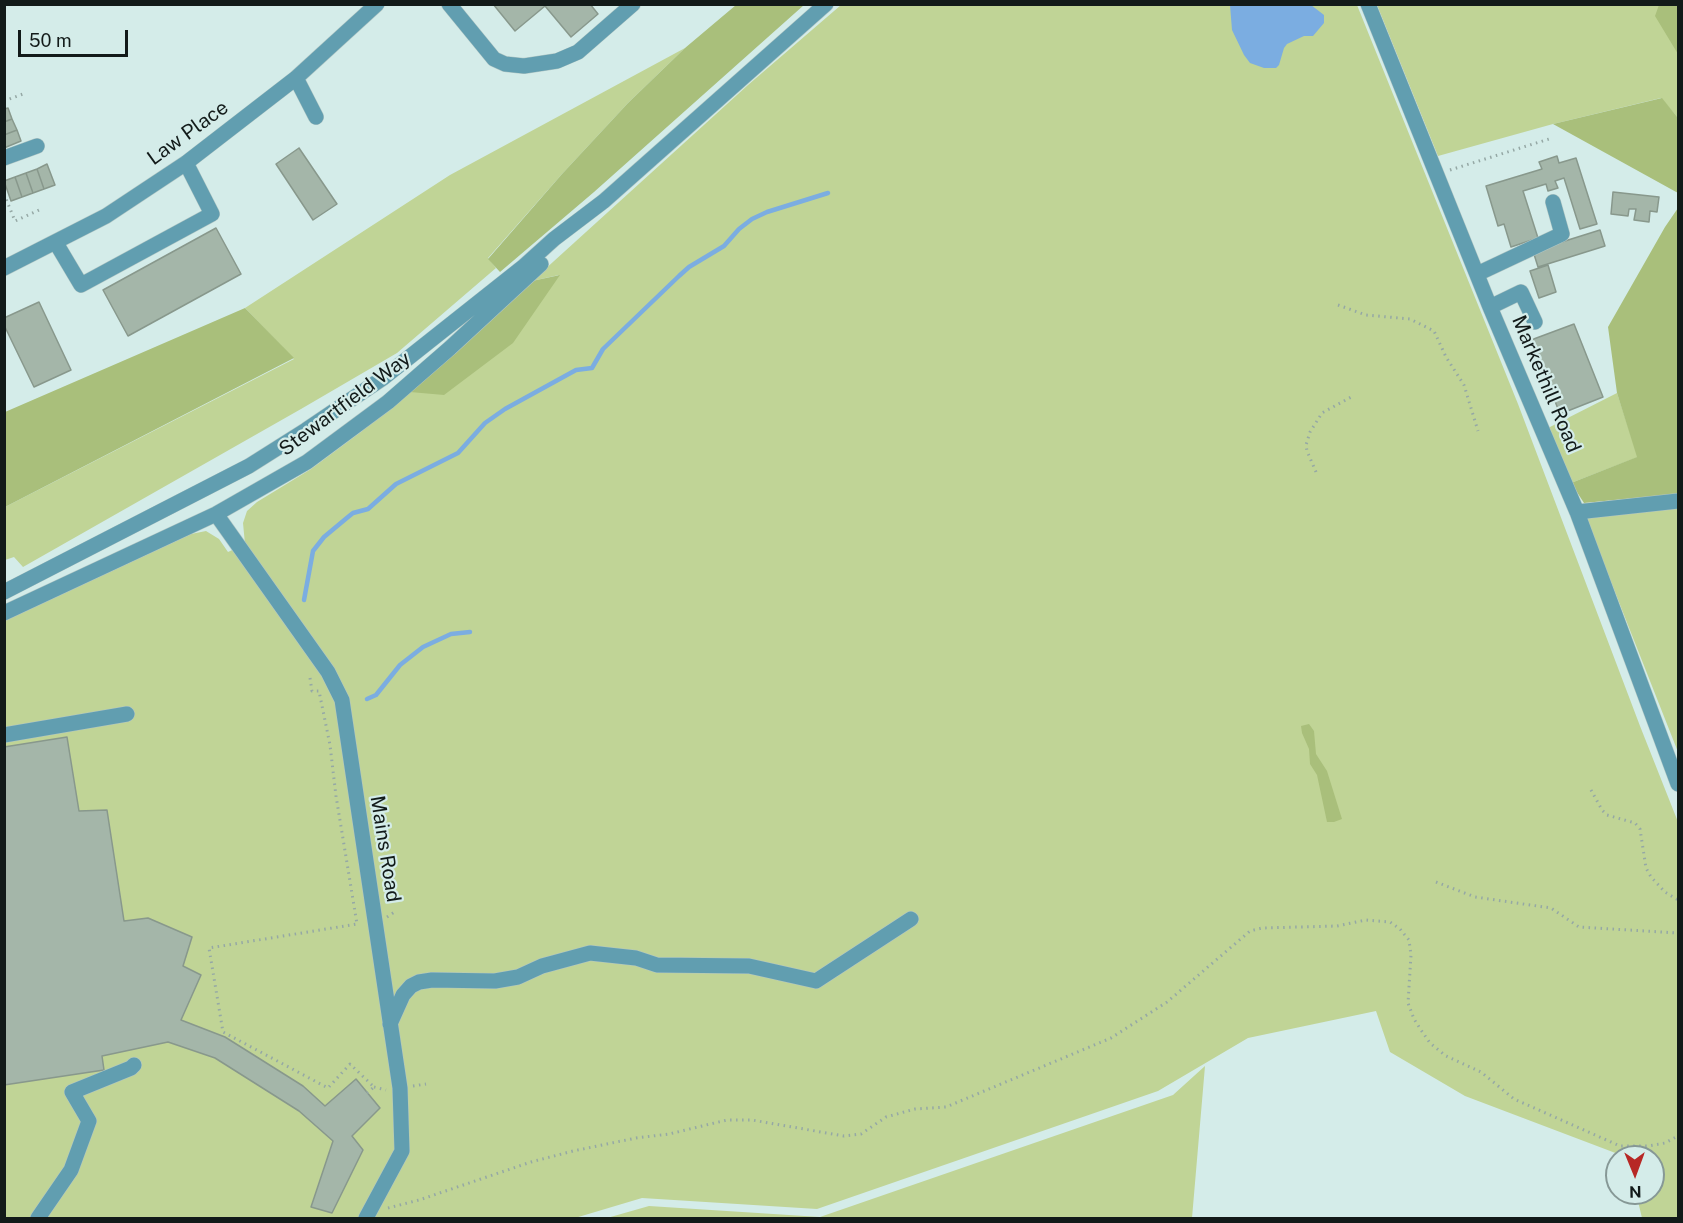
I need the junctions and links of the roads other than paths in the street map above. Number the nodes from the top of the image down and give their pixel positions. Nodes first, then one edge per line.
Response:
1 (377, 4) edge
2 (449, 4) edge
3 (633, 4) edge
4 (826, 4) edge
5 (1368, 4) edge
6 (296, 78) junction
7 (316, 117) dead end
8 (37, 146) dead end
9 (4, 158) edge
10 (186, 163) junction
11 (604, 201) junction
12 (1553, 202) dead end
13 (56, 243) junction
14 (4, 268) edge
15 (1477, 274) junction
16 (1490, 307) junction
17 (1535, 322) dead end
18 (1678, 501) edge
19 (1577, 512) junction
20 (216, 514) junction
21 (4, 592) edge
22 (4, 613) edge
23 (127, 714) dead end
24 (4, 735) edge
25 (1678, 783) edge
26 (911, 919) dead end
27 (390, 1024) junction
28 (134, 1065) dead end
29 (368, 1216) edge
30 (39, 1218) edge

1 - 6 street, Law Place
2 - 3 street
4 - 11 street, Stewartfield Way
5 - 15 street, Markethill Road
6 - 7 street
6 - 10 street, Law Place
8 - 9 street
10 - 13 street, Law Place
10 - 13 street
11 - 20 street, Stewartfield Way
11 - 21 street, Stewartfield Way
12 - 15 street
13 - 14 street, Law Place
15 - 16 street, Markethill Road
16 - 17 street
16 - 19 street, Markethill Road
18 - 19 street
19 - 25 street, Markethill Road
20 - 22 street, Stewartfield Way
20 - 27 street, Mains Road
23 - 24 street
26 - 27 street
27 - 29 street, Mains Road
28 - 30 street

